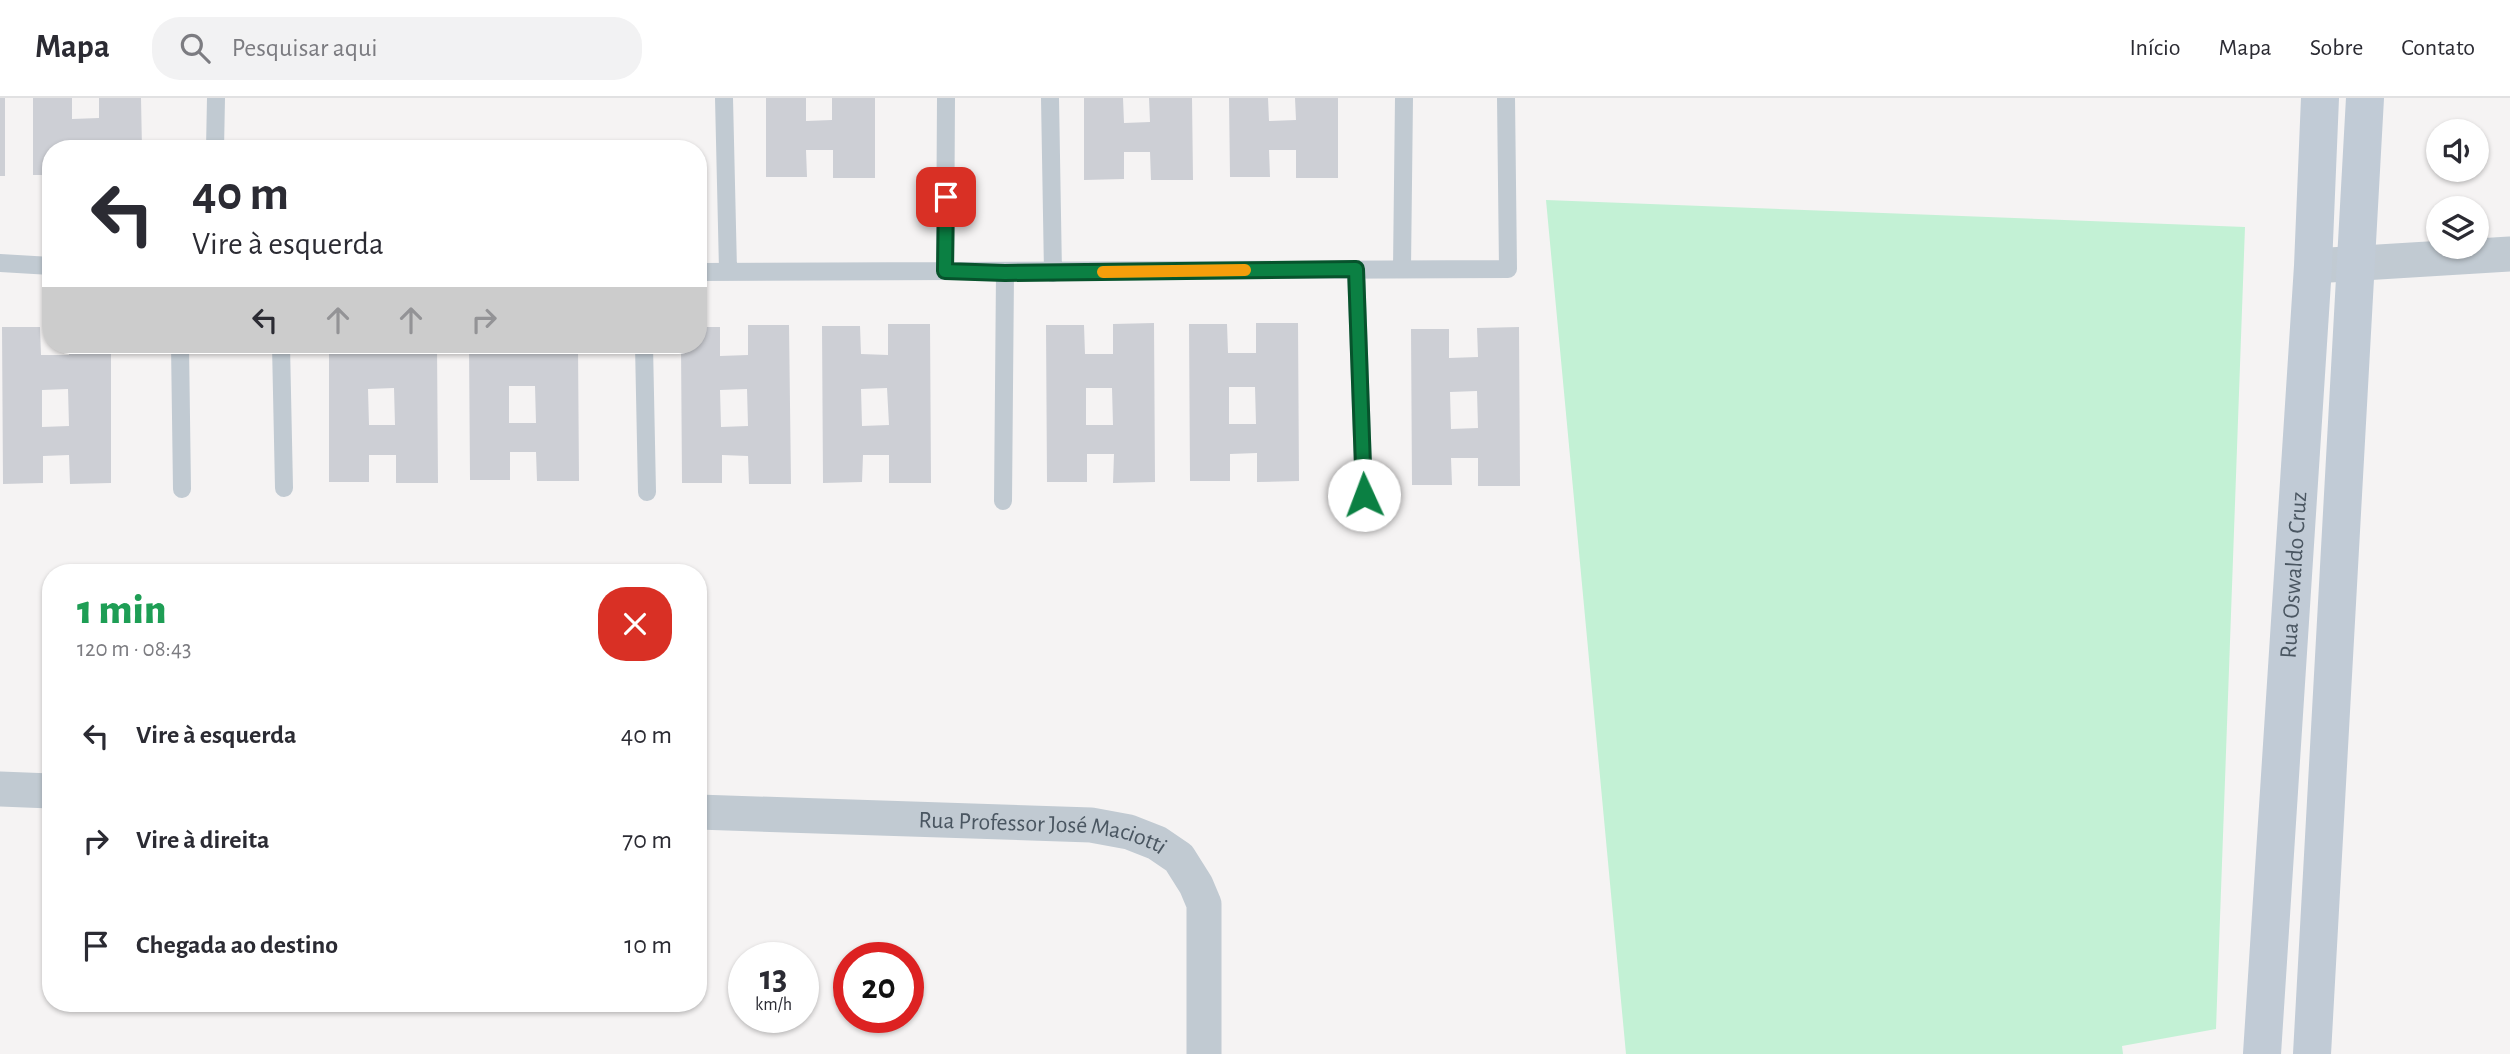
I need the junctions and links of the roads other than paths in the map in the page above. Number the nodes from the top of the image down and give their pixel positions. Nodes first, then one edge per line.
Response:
1 (216, 98) edge
2 (724, 98) edge
3 (946, 98) edge
4 (1050, 98) edge
5 (1404, 98) edge
6 (1506, 98) edge
7 (2320, 98) edge
8 (2365, 98) edge
9 (215, 140) edge
10 (2510, 254) edge
11 (0, 263) edge
12 (42, 265) edge
13 (2356, 265) junction
14 (2313, 266) junction
15 (1402, 268) junction
16 (1356, 269) junction
17 (728, 270) junction
18 (707, 271) edge
19 (945, 271) junction
20 (1005, 273) junction
21 (1053, 273) junction
22 (180, 354) edge
23 (281, 354) edge
24 (644, 354) edge
25 (284, 488) dead end
26 (182, 489) dead end
27 (647, 492) dead end
28 (1364, 495) dead end
29 (1003, 501) dead end
30 (0, 789) edge
31 (42, 791) edge
32 (707, 812) edge
33 (1204, 1054) edge
34 (2262, 1054) edge
35 (2312, 1054) edge

1 - 9 lane
2 - 17 lane
3 - 19 lane
4 - 21 lane
5 - 15 lane
6 - 15 lane
7 - 14 street, Rua Oswaldo Cruz
8 - 13 street, Rua Oswaldo Cruz
10 - 13 street
11 - 12 lane
13 - 14 street
13 - 35 street, Rua Oswaldo Cruz
14 - 34 street, Rua Oswaldo Cruz
15 - 16 lane
16 - 21 lane
16 - 28 lane
17 - 18 lane
17 - 19 lane
19 - 20 lane
20 - 21 lane
20 - 29 lane
22 - 26 lane
23 - 25 lane
24 - 27 lane
30 - 31 street
32 - 33 street, Rua Professor José Maciotti

